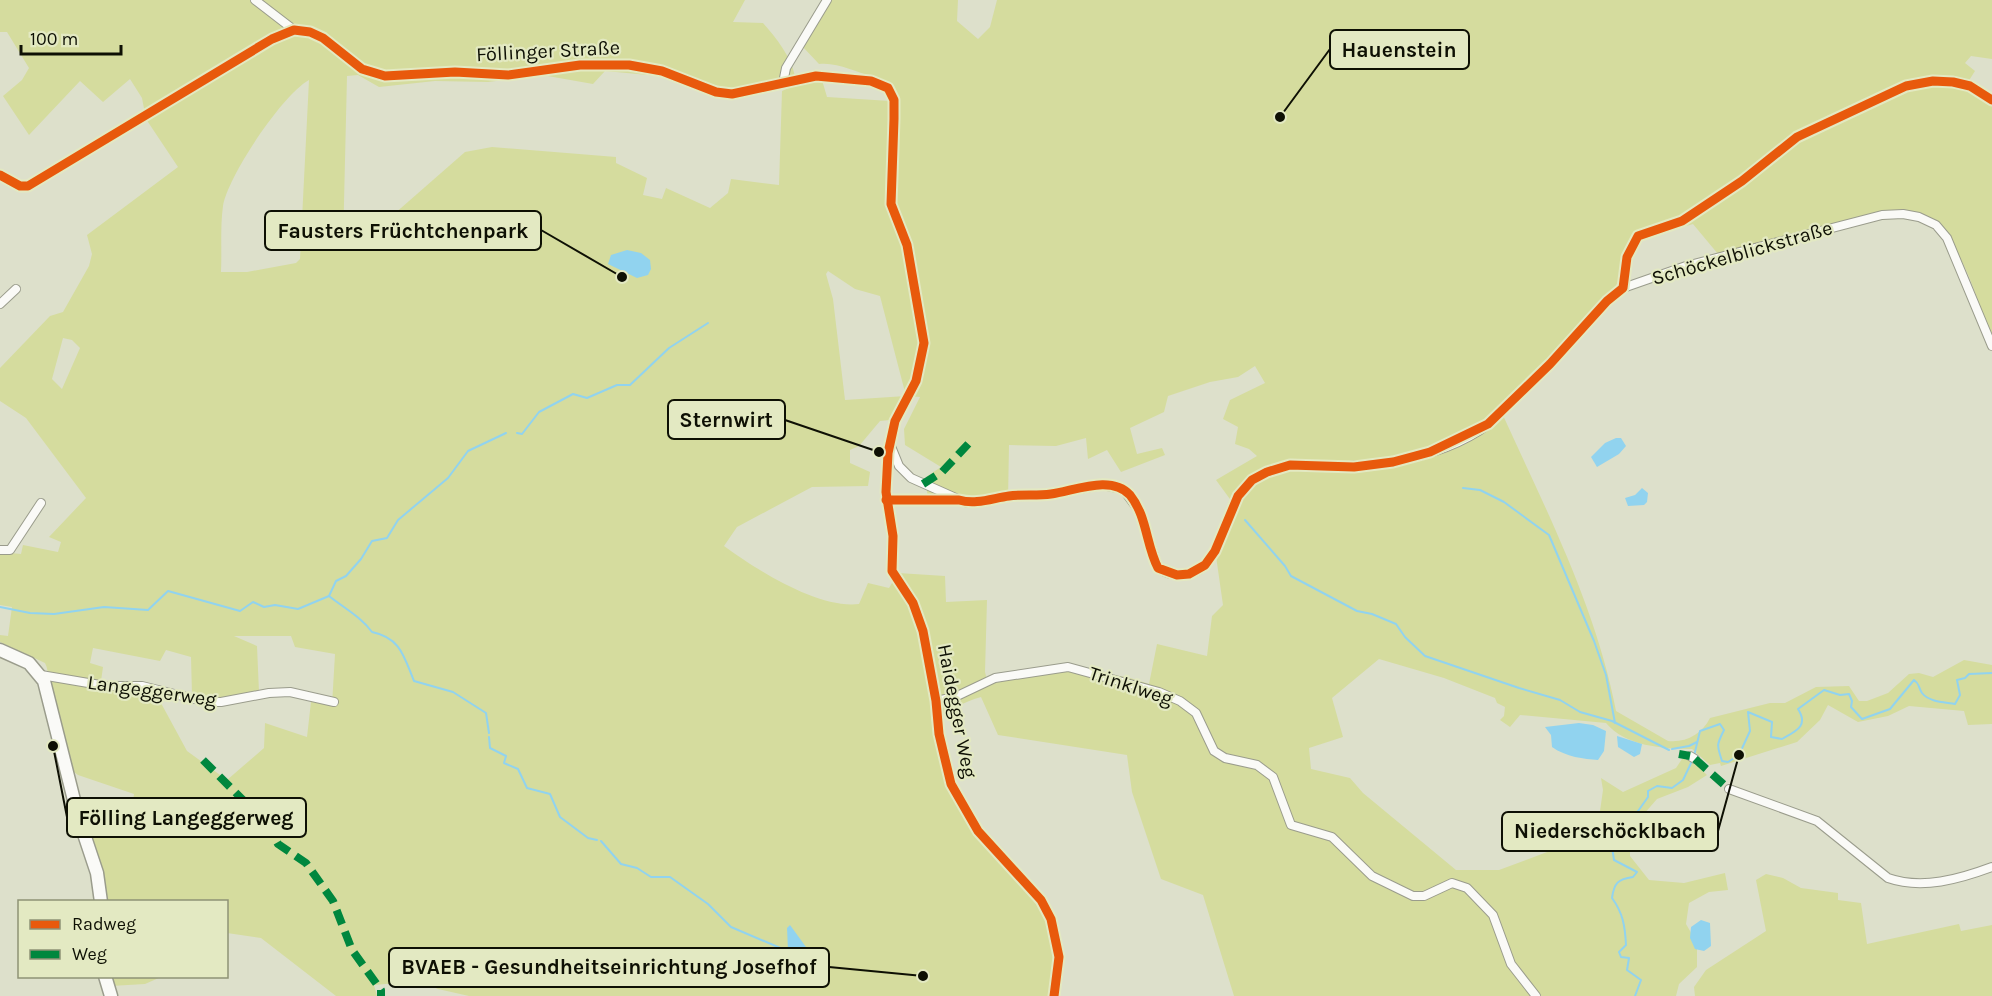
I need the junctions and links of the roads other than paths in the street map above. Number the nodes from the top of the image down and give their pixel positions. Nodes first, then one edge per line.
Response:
1 (255, 0) edge
2 (827, 0) edge
3 (294, 30) junction
4 (783, 83) junction
5 (0, 175) edge
6 (16, 289) dead end
7 (0, 304) edge
8 (1992, 346) edge
9 (890, 444) junction
10 (886, 500) junction
11 (959, 500) junction
12 (41, 503) dead end
13 (0, 550) edge
14 (0, 650) edge
15 (41, 675) junction
16 (936, 701) junction
17 (334, 702) dead end
18 (1729, 789) dead end
19 (1992, 867) edge
20 (101, 900) edge
21 (106, 978) edge
22 (111, 996) edge
23 (1054, 996) edge
24 (1536, 996) edge

1 - 3 street
2 - 4 street
3 - 4 street, Föllinger Straße
3 - 5 street
4 - 9 street, Föllinger Straße
6 - 7 street
8 - 11 street, Schöckelblickstraße
9 - 10 street, Haidegger Weg
9 - 11 street
10 - 11 street
10 - 16 street, Haidegger Weg
12 - 13 street
14 - 15 main road
15 - 17 street, Langeggerweg
15 - 20 main road
16 - 23 street, Haidegger Weg
16 - 24 street, Trinklweg
18 - 19 street
21 - 22 main road

